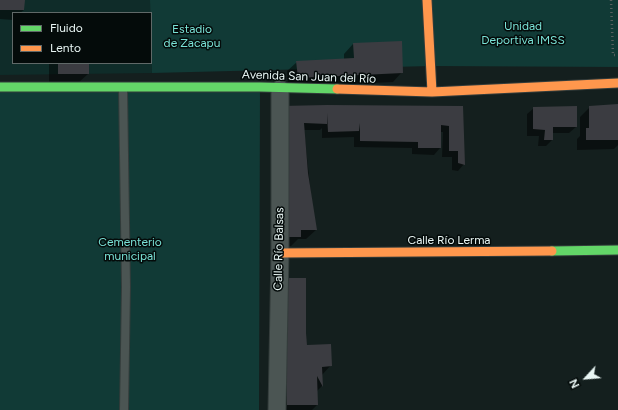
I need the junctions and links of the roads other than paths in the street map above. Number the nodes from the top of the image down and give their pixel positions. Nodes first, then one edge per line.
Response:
1 (427, 0) edge
2 (618, 83) edge
3 (0, 87) edge
4 (123, 87) junction
5 (280, 89) junction
6 (432, 92) junction
7 (618, 250) edge
8 (280, 253) junction
9 (124, 410) edge
10 (277, 410) edge

1 - 6 street
2 - 6 street, Avenida San Juan del Río
3 - 4 street, Avenida San Juan del Río
4 - 5 street, Avenida San Juan del Río
4 - 9 lane
5 - 6 street, Avenida San Juan del Río
5 - 8 street, Calle Río Balsas
7 - 8 street, Calle Río Lerma
8 - 10 street, Calle Río Balsas

